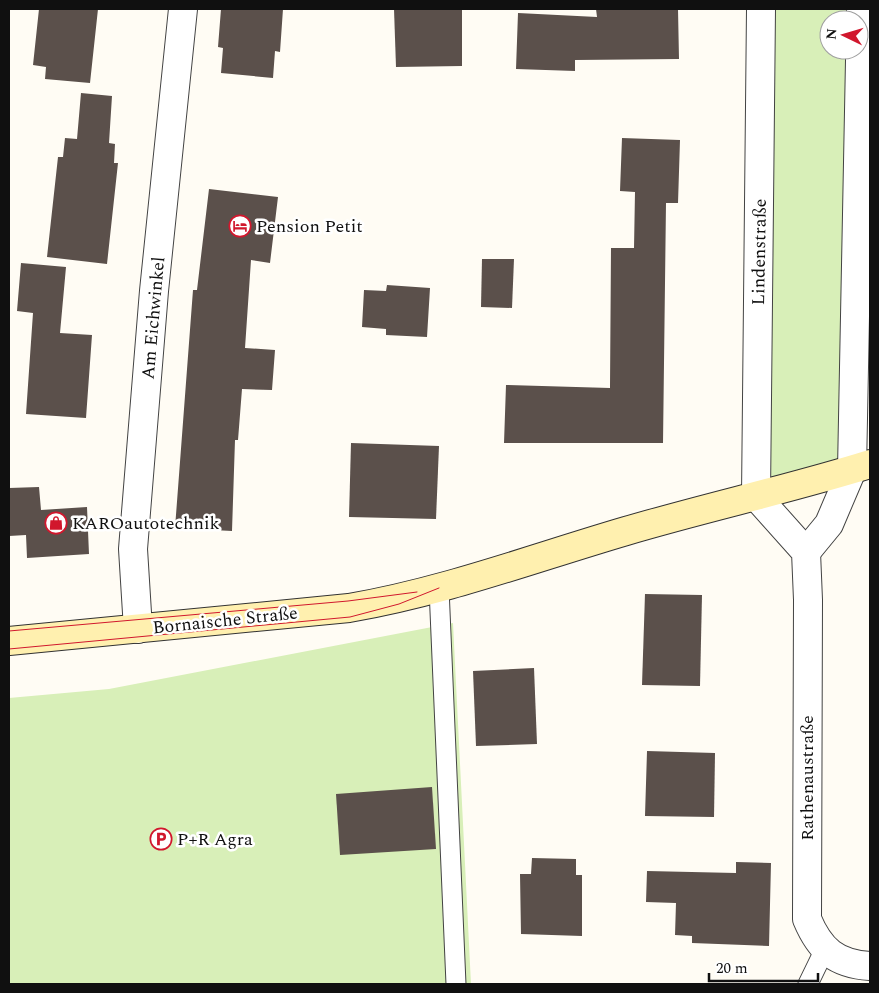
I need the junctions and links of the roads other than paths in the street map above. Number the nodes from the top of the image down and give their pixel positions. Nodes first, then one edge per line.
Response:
1 (183, 9) edge
2 (762, 9) edge
3 (861, 9) edge
4 (861, 467) edge
5 (756, 496) junction
6 (806, 552) junction
7 (439, 588) junction
8 (138, 629) junction
9 (9, 641) edge
10 (825, 949) junction
11 (870, 966) edge
12 (456, 984) edge
13 (808, 984) edge

1 - 8 street, Am Eichwinkel
2 - 5 street, Lindenstraße
3 - 4 street
4 - 5 main road, Bornaische Straße
4 - 6 street
5 - 6 street
5 - 7 main road, Bornaische Straße
6 - 10 street, Rathenaustraße
7 - 8 main road, Bornaische Straße
7 - 12 lane
8 - 9 main road, Bornaische Straße
10 - 11 street, Rathenaustraße
10 - 13 lane

